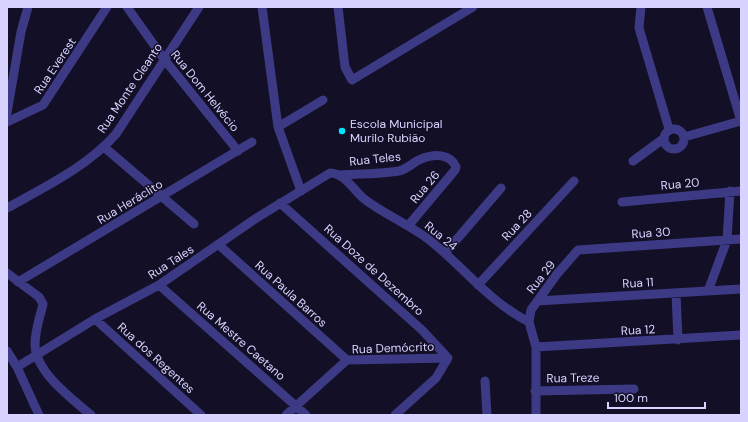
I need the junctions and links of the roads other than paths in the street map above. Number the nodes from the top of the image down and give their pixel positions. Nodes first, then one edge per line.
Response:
1 (28, 7) edge
2 (107, 7) edge
3 (127, 7) edge
4 (200, 7) edge
5 (262, 7) edge
6 (338, 7) edge
7 (473, 7) edge
8 (641, 7) edge
9 (707, 7) edge
10 (164, 59) junction
11 (323, 100) dead end
12 (7, 113) edge
13 (741, 121) edge
14 (7, 122) edge
15 (278, 127) junction
16 (669, 129) junction
17 (684, 137) junction
18 (663, 139) junction
19 (252, 142) dead end
20 (104, 147) junction
21 (238, 151) junction
22 (633, 161) dead end
23 (455, 163) joint
24 (337, 174) junction
25 (574, 181) dead end
26 (500, 188) dead end
27 (301, 191) junction
28 (730, 191) junction
29 (741, 191) edge
30 (163, 197) junction
31 (622, 202) dead end
32 (280, 204) junction
33 (7, 208) edge
34 (194, 224) dead end
35 (408, 226) junction
36 (741, 239) edge
37 (727, 240) junction
38 (219, 245) junction
39 (578, 250) joint
40 (445, 253) junction
41 (7, 273) edge
42 (18, 282) junction
43 (160, 285) junction
44 (478, 285) junction
45 (741, 289) edge
46 (708, 291) junction
47 (676, 293) junction
48 (537, 301) junction
49 (95, 319) junction
50 (529, 322) junction
51 (741, 336) edge
52 (678, 340) junction
53 (536, 347) junction
54 (7, 351) edge
55 (36, 356) junction
56 (448, 358) junction
57 (347, 360) junction
58 (17, 367) junction
59 (485, 381) dead end
60 (634, 389) dead end
61 (536, 391) junction
62 (297, 406) junction
63 (39, 415) edge
64 (92, 415) edge
65 (201, 415) edge
66 (286, 415) edge
67 (306, 415) edge
68 (394, 415) edge
69 (487, 415) edge
70 (536, 415) edge

1 - 12 street
2 - 14 street, Rua Everest
3 - 10 street, Rua Dom Helvécio
4 - 10 street, Rua Monte Cleanto
5 - 15 street
6 - 7 street
8 - 16 street
9 - 13 street
10 - 20 street, Rua Monte Cleanto
10 - 21 street, Rua Dom Helvécio
11 - 15 street
13 - 17 street
15 - 27 street
16 - 17 street
16 - 18 street
17 - 18 street
18 - 22 street
19 - 21 street, Rua Heráclito
20 - 30 street
20 - 33 street, Rua Monte Cleanto
21 - 30 street, Rua Heráclito
23 - 24 street, Rua Teles
23 - 35 street, Rua 26
24 - 27 street, Rua Tales
24 - 35 street, Rua 24
25 - 44 street, Rua 28
26 - 40 street
27 - 32 street, Rua Tales
28 - 29 street, Rua 20
28 - 31 street, Rua 20
28 - 37 street
30 - 34 street
30 - 42 street, Rua Heráclito
32 - 38 street, Rua Tales
32 - 56 street, Rua Doze de Dezembro
35 - 40 street, Rua 24
36 - 37 street, Rua 30
37 - 39 street, Rua 30
37 - 46 street
38 - 43 street, Rua Tales
38 - 57 street, Rua Paula Barros
39 - 48 street, Rua 29
40 - 44 street, Rua 24
41 - 42 street
42 - 55 street
43 - 49 street, Rua Tales
43 - 62 street, Rua Mestre Caetano
44 - 50 street, Rua 24
45 - 46 street, Rua 11
46 - 47 street, Rua 11
47 - 48 street, Rua 11
47 - 52 street
48 - 50 street, Rua 29
49 - 55 street, Rua Tales
49 - 65 street, Rua dos Regentes
50 - 53 street
51 - 52 street, Rua 12
52 - 53 street, Rua 12
53 - 61 street
54 - 58 street
55 - 58 street, Rua Tales
55 - 64 street
56 - 57 street, Rua Demócrito
56 - 68 street
57 - 62 street, Rua Demócrito
58 - 63 street
59 - 69 street
60 - 61 street, Rua Treze
61 - 70 street
62 - 66 street, Rua Demócrito
62 - 67 street, Rua Mestre Caetano

